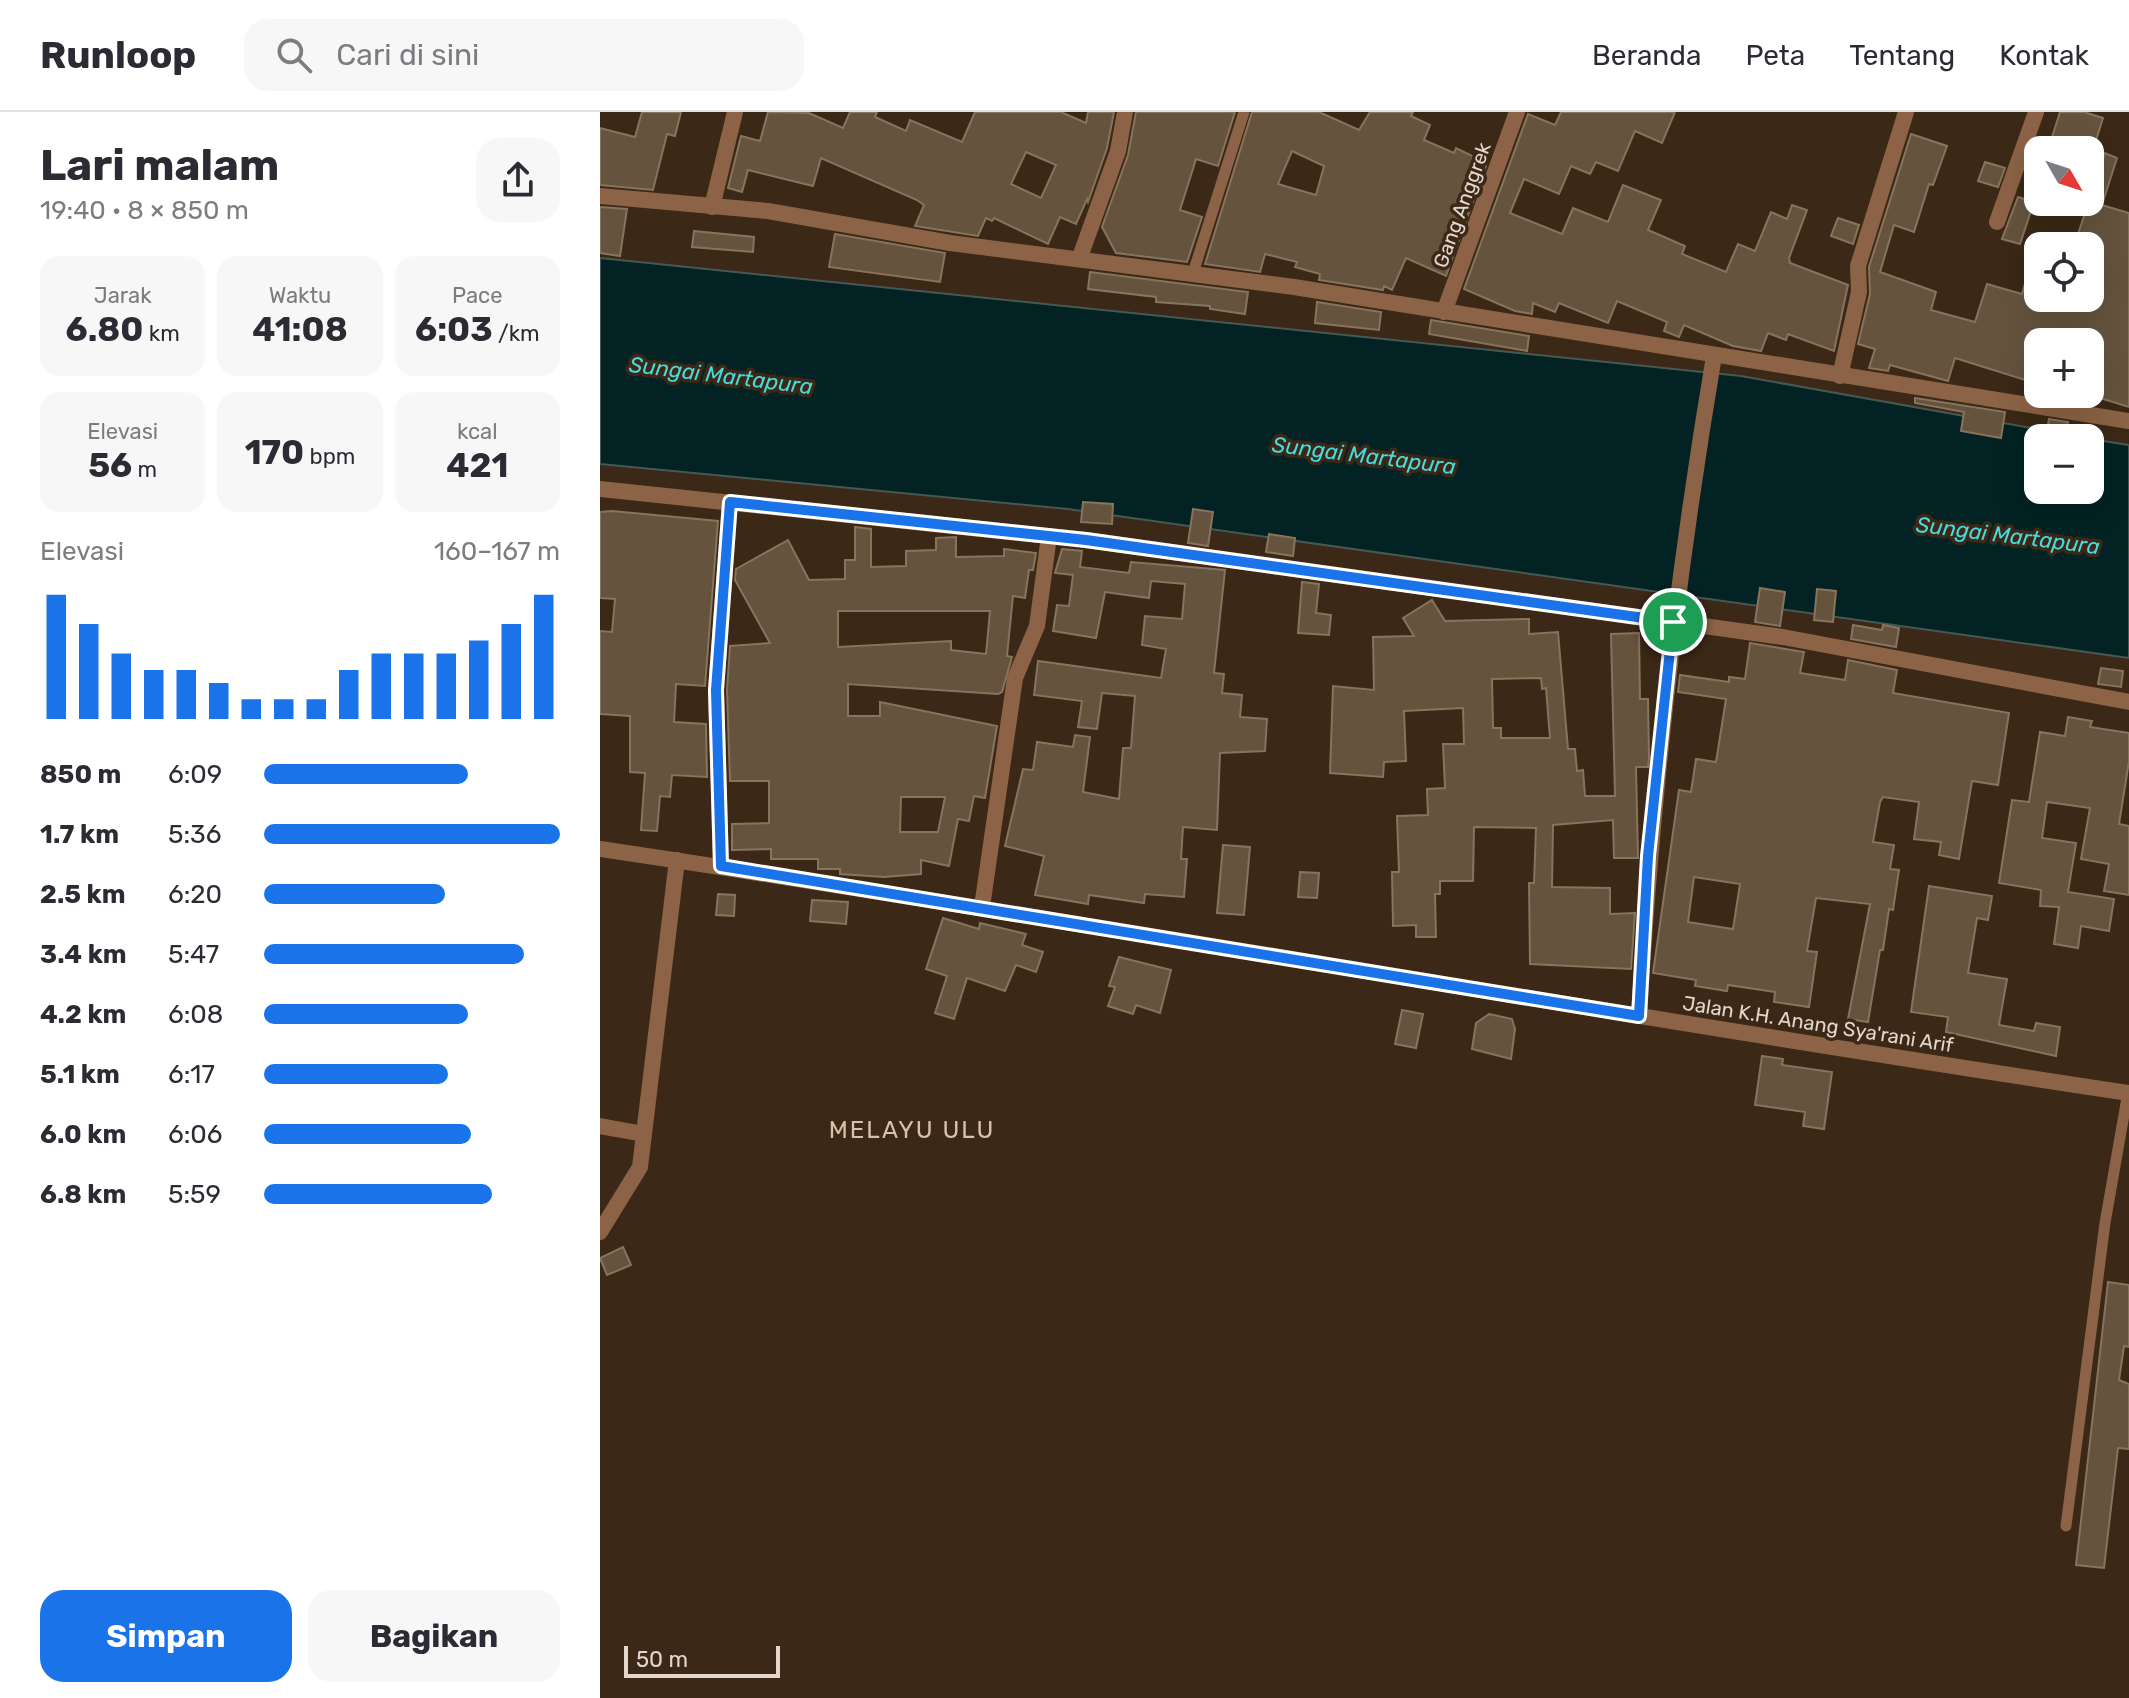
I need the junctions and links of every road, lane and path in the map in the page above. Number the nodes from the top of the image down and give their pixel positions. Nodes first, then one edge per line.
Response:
1 (735, 112) edge
2 (1125, 112) edge
3 (1244, 112) edge
4 (1517, 112) edge
5 (1906, 112) edge
6 (2036, 112) edge
7 (600, 196) edge
8 (712, 207) junction
9 (1997, 222) dead end
10 (1080, 257) junction
11 (1193, 273) junction
12 (1444, 312) junction
13 (1713, 363) junction
14 (1840, 376) junction
15 (2129, 421) edge
16 (600, 489) edge
17 (730, 502) junction
18 (1049, 536) junction
19 (1673, 622) junction
20 (2129, 702) edge
21 (600, 849) edge
22 (677, 860) junction
23 (721, 866) junction
24 (982, 907) junction
25 (1639, 1016) junction
26 (2128, 1092) edge
27 (600, 1126) edge
28 (644, 1134) junction
29 (600, 1232) edge
30 (2066, 1526) dead end

1 - 8 street
2 - 10 street
3 - 11 lane
4 - 12 street, Gang Anggrek
5 - 14 street
6 - 9 street
7 - 8 street
8 - 10 street
10 - 11 street
11 - 12 street
12 - 13 street
13 - 14 street
13 - 19 street
14 - 15 street
16 - 17 street
17 - 18 street
17 - 23 street
18 - 19 street
18 - 24 street
19 - 20 street
19 - 25 street
21 - 22 street, Jalan K.H. Anang Sya'rani Arif
22 - 23 street, Jalan K.H. Anang Sya'rani Arif
22 - 28 street
23 - 24 street, Jalan K.H. Anang Sya'rani Arif
24 - 25 street, Jalan K.H. Anang Sya'rani Arif
25 - 26 street, Jalan K.H. Anang Sya'rani Arif
26 - 30 lane
27 - 28 street
28 - 29 street

